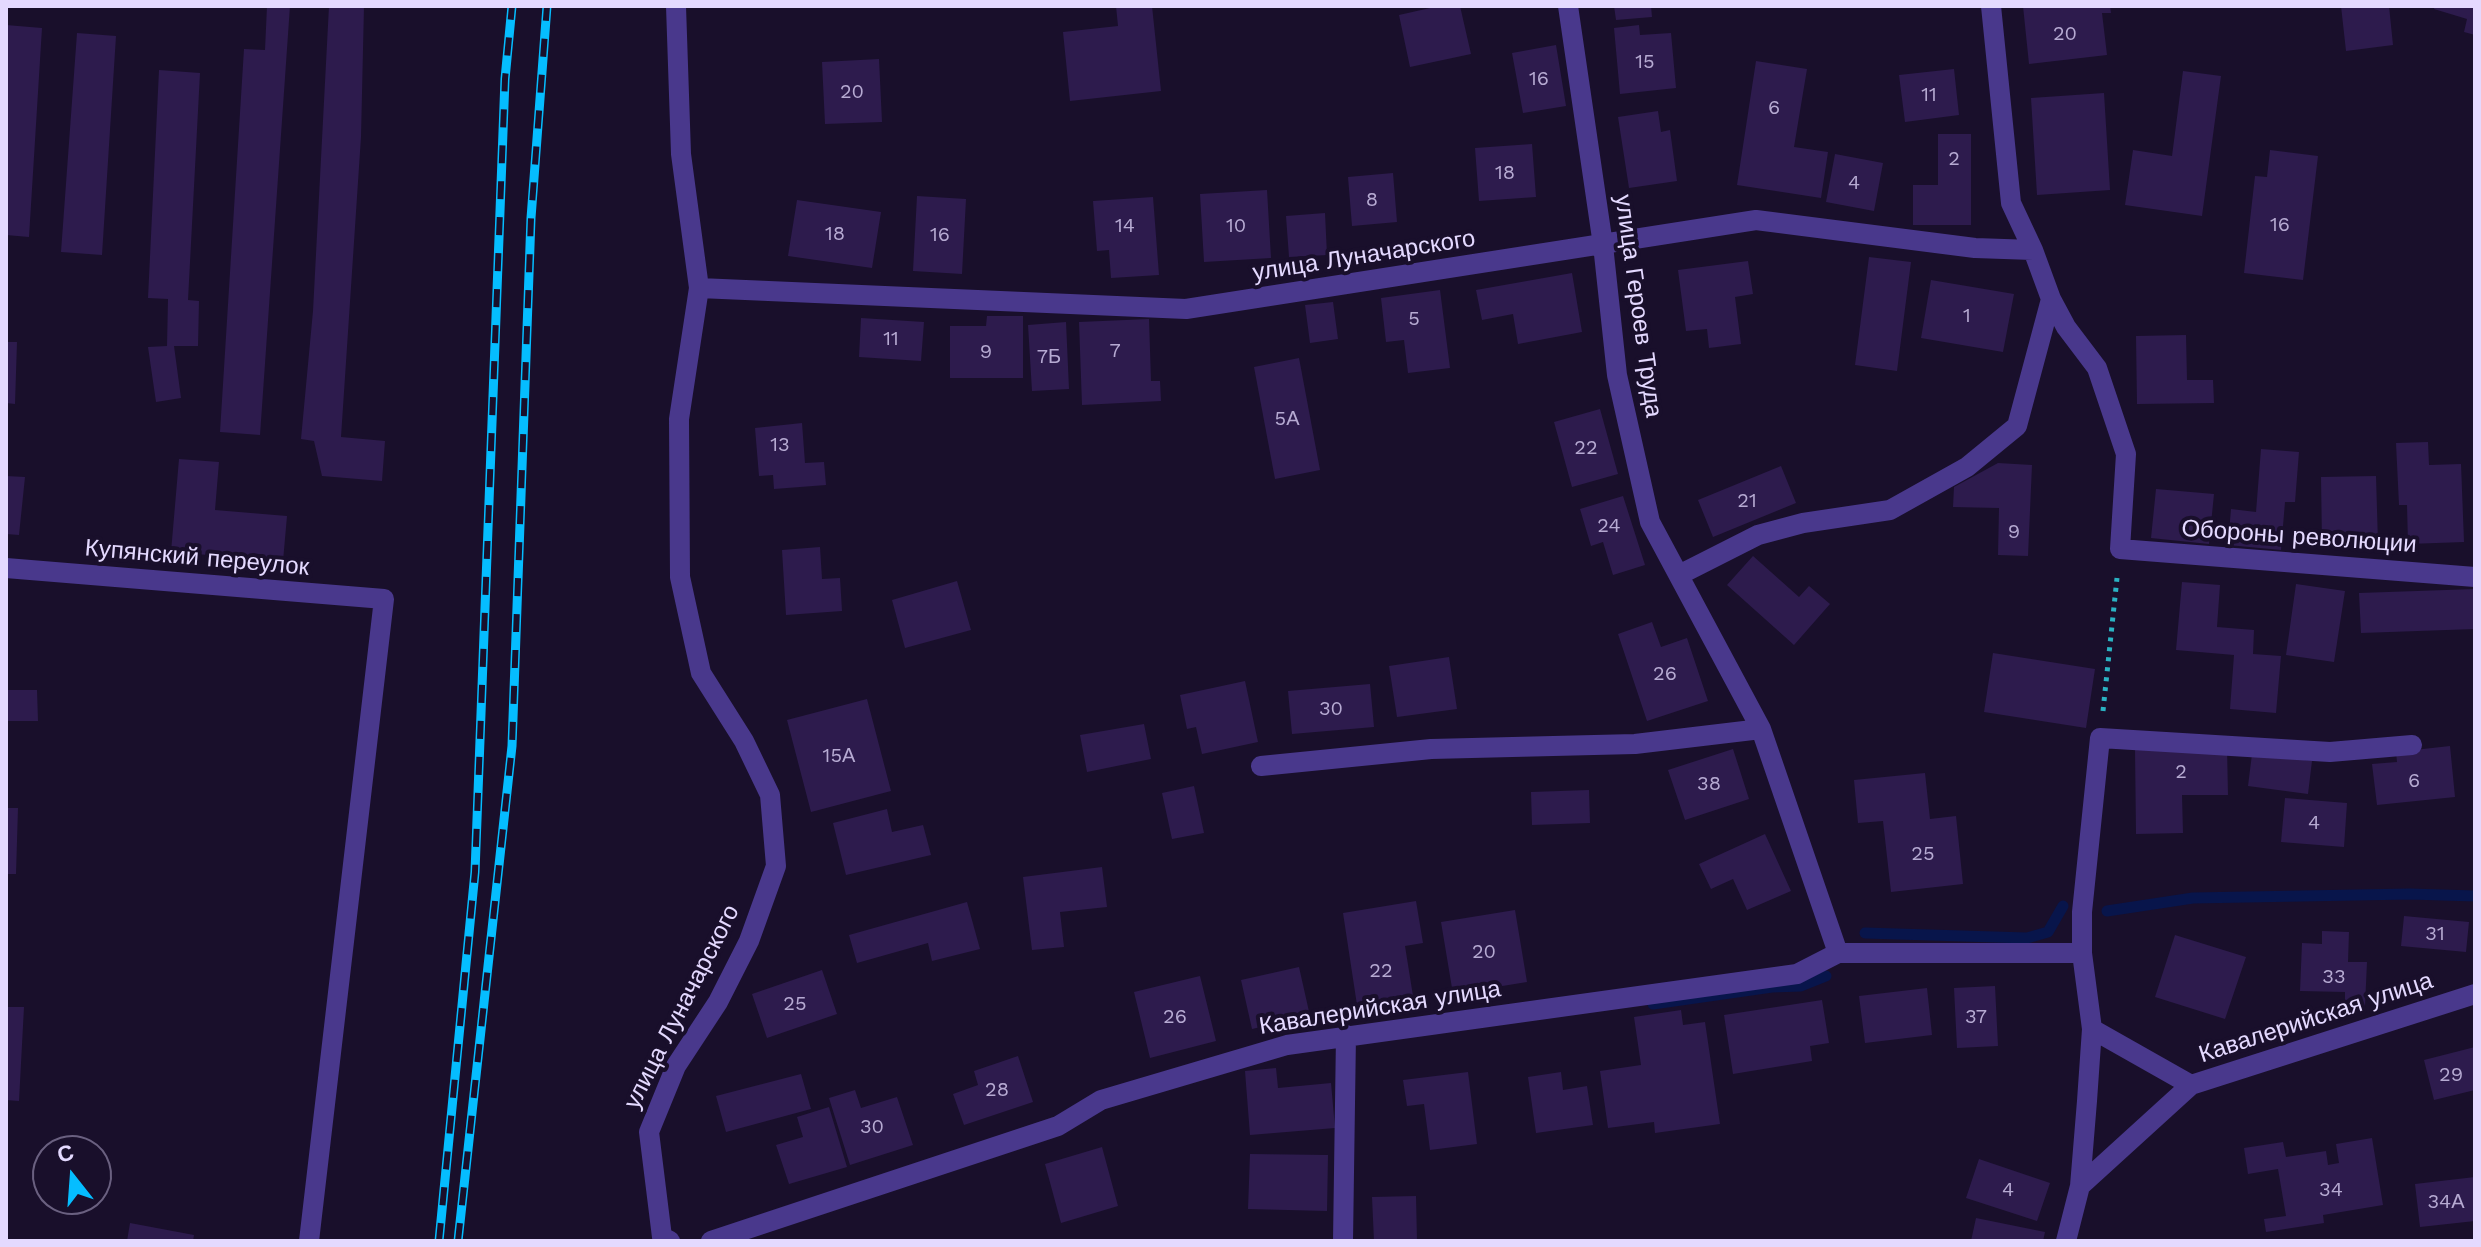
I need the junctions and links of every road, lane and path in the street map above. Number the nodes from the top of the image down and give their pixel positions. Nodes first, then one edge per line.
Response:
1 (676, 6) edge
2 (1568, 6) edge
3 (1991, 6) edge
4 (1603, 245) junction
5 (2033, 250) junction
6 (699, 288) junction
7 (2051, 299) junction
8 (2120, 549) junction
9 (6, 568) edge
10 (1679, 575) junction
11 (2475, 577) edge
12 (1761, 729) junction
13 (2100, 738) junction
14 (2412, 745) dead end
15 (1261, 766) dead end
16 (1838, 953) junction
17 (2082, 953) junction
18 (2475, 994) edge
19 (2092, 1029) junction
20 (1346, 1035) junction
21 (2191, 1085) junction
22 (2080, 1186) junction
23 (665, 1240) edge
24 (309, 1241) edge
25 (711, 1241) edge
26 (1343, 1241) edge
27 (2066, 1241) edge

1 - 6 street, улица Луначарского
2 - 4 street, улица Героев Труда
3 - 5 street
4 - 5 street, улица Луначарского
4 - 6 street, улица Луначарского
4 - 10 street, улица Героев Труда
5 - 7 street
6 - 23 street, улица Луначарского
7 - 8 street
7 - 10 street
8 - 11 street, Обороны революции
8 - 13 path
9 - 24 street, Купянский переулок
10 - 12 street, улица Героев Труда
12 - 15 street
12 - 16 street, улица Героев Труда
13 - 14 street
13 - 17 street
16 - 17 street, Кавалерийская улица
16 - 20 street, Кавалерийская улица
17 - 19 street
18 - 21 street, Кавалерийская улица
19 - 21 street, Кавалерийская улица
19 - 22 street
20 - 25 street, Кавалерийская улица
20 - 26 street
21 - 22 street
22 - 27 street

